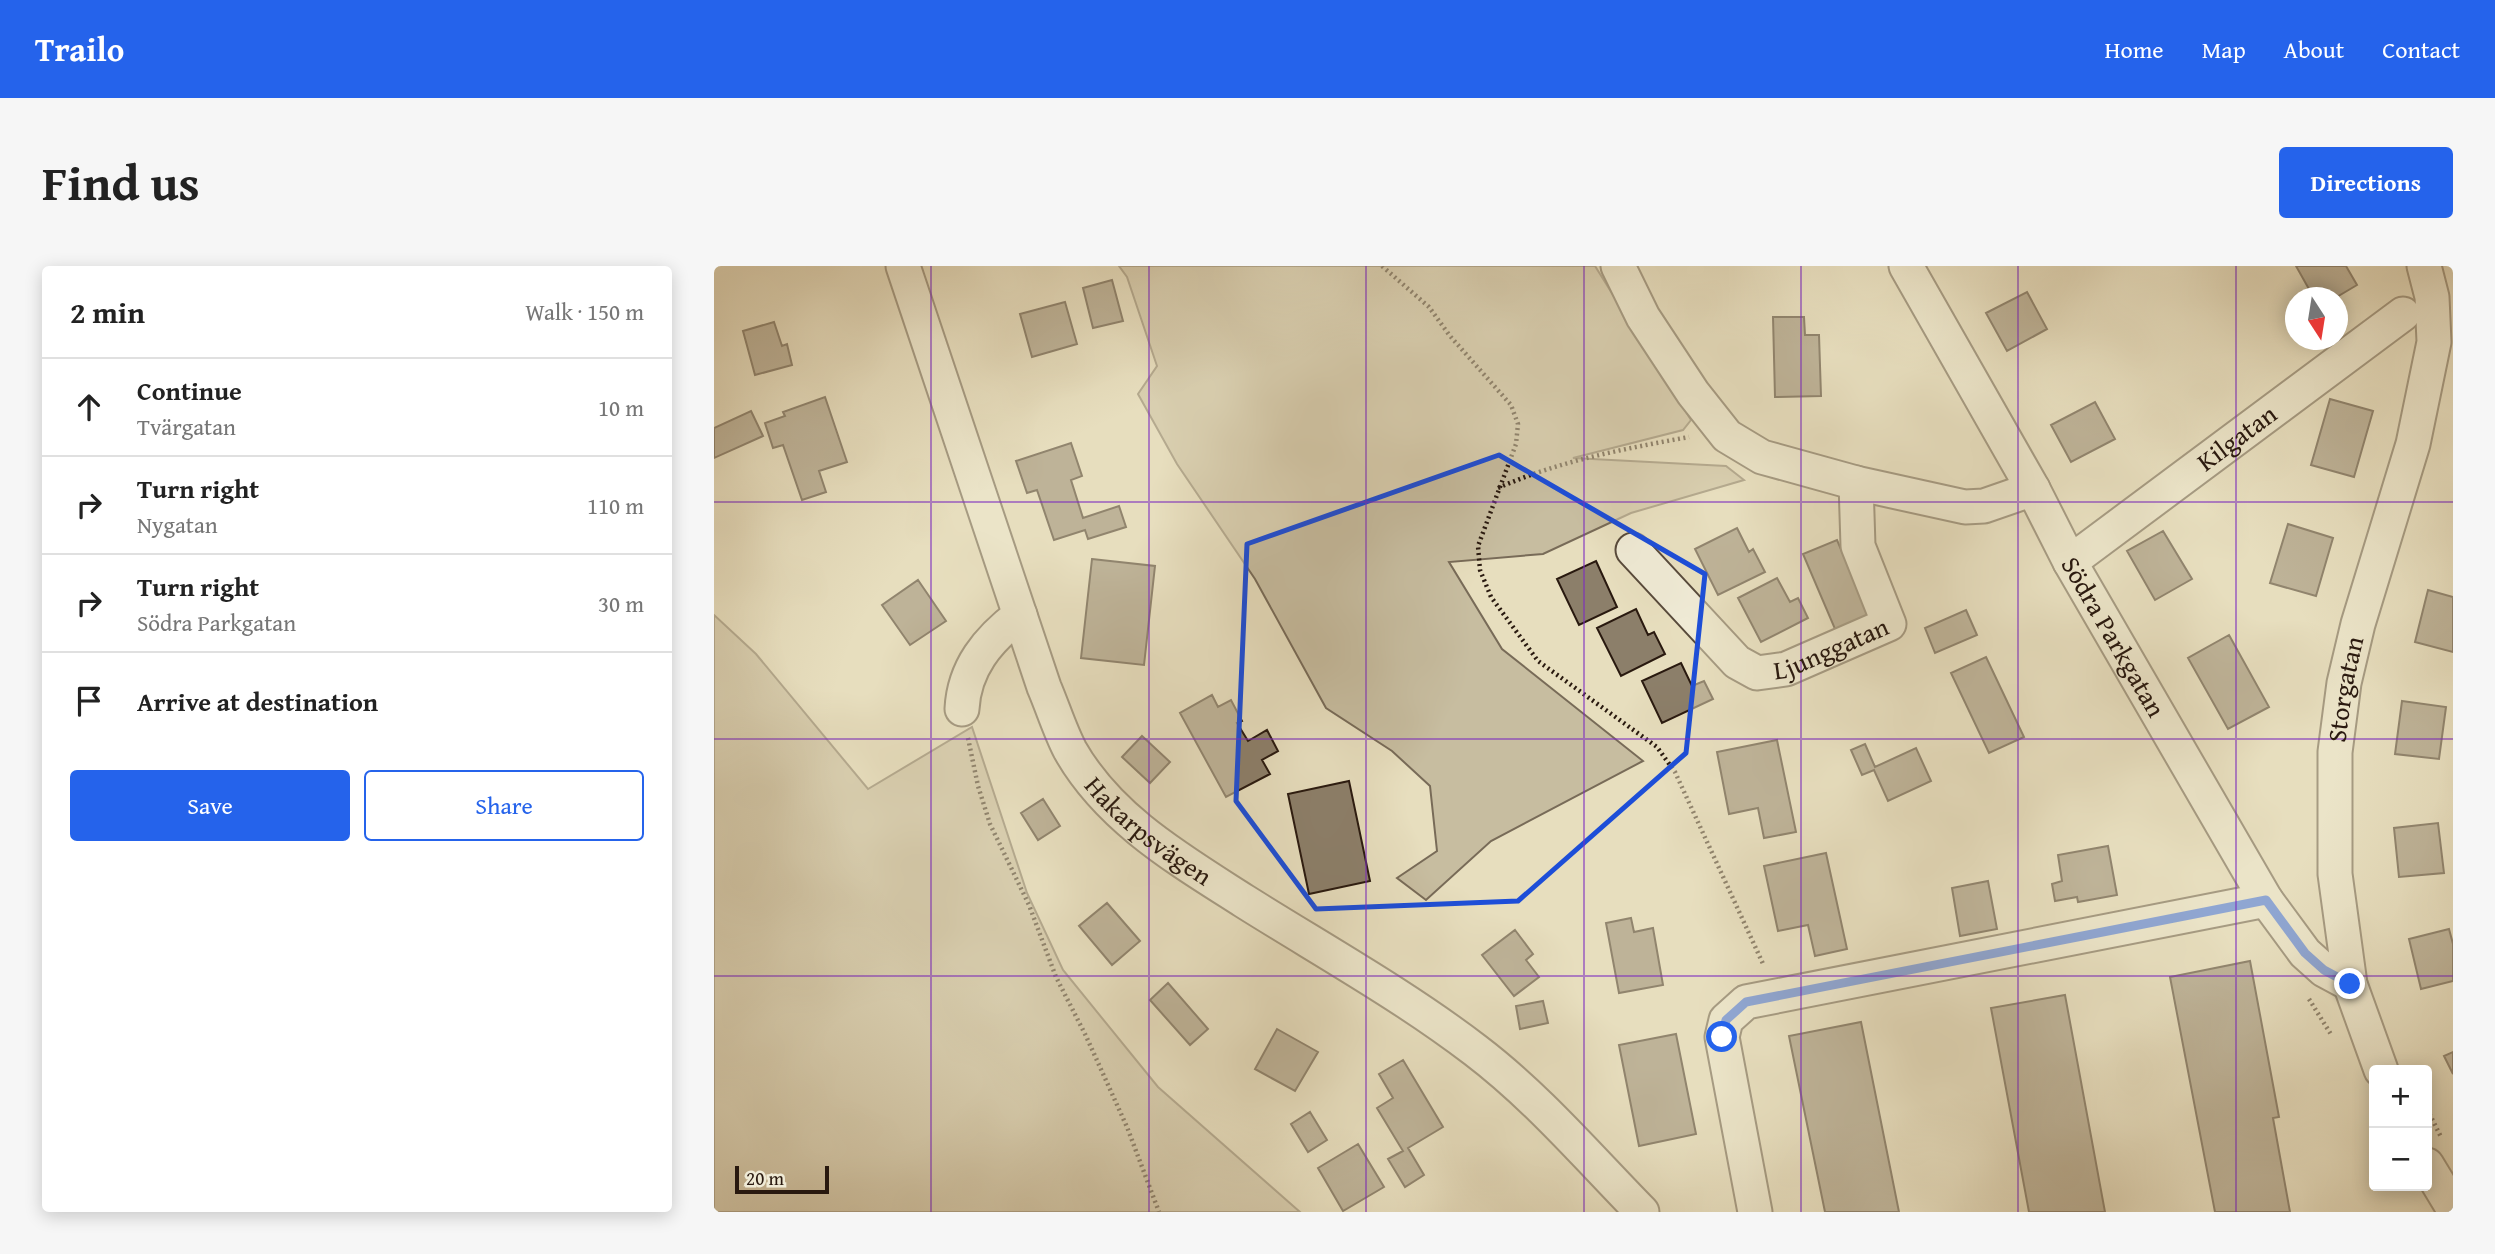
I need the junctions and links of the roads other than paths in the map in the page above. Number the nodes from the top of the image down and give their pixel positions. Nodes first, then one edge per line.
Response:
1 (903, 266) edge
2 (1618, 266) edge
3 (1906, 266) edge
4 (2424, 266) edge
5 (2418, 312) junction
6 (1856, 483) junction
7 (2033, 489) junction
8 (1633, 550) dead end
9 (2070, 562) junction
10 (1020, 615) junction
11 (962, 709) road end
12 (2266, 900) junction
13 (2350, 984) junction
14 (2379, 1065) edge
15 (2432, 1174) edge
16 (2453, 1208) edge
17 (1642, 1212) edge
18 (1755, 1212) edge

1 - 10 street, Hakarpsvägen
2 - 6 street
3 - 7 street, Södra Parkgatan
4 - 5 street, Storgatan
5 - 9 street, Kilgatan
5 - 13 street, Storgatan
6 - 7 street
6 - 8 street, Ljunggatan
7 - 9 street, Södra Parkgatan
9 - 12 street, Södra Parkgatan
10 - 11 street
10 - 17 street, Hakarpsvägen
12 - 13 street, Södra Parkgatan
12 - 18 street
13 - 14 street, Storgatan
15 - 16 street

